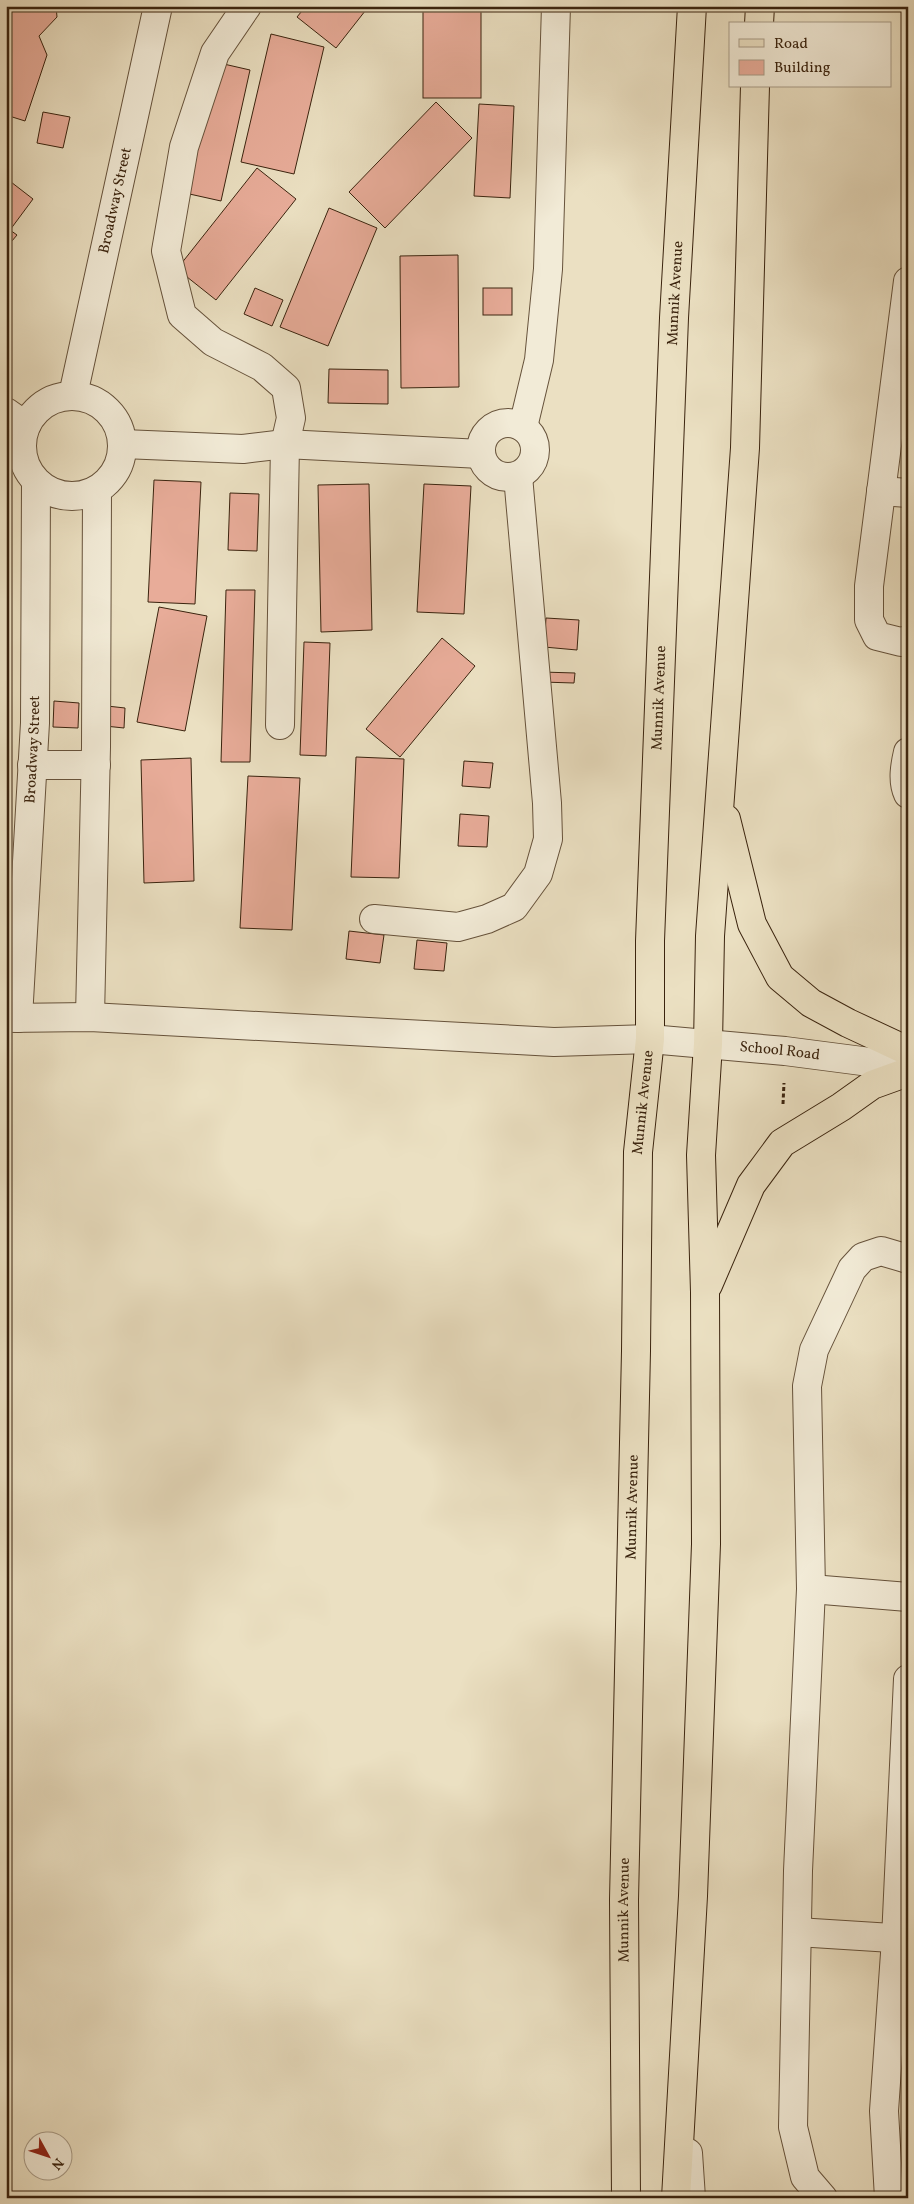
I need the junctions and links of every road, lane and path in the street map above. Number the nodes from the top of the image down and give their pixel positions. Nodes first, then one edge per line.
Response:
1 (158, 6) edge
2 (247, 6) edge
3 (556, 6) edge
4 (692, 6) edge
5 (760, 6) edge
6 (759, 22) edge
7 (755, 88) edge
8 (907, 294) edge
9 (73, 395) junction
10 (900, 400) edge
11 (16, 419) edge
12 (523, 427) junction
13 (123, 444) junction
14 (286, 444) junction
15 (481, 454) junction
16 (518, 476) junction
17 (36, 482) junction
18 (97, 490) junction
19 (881, 491) junction
20 (908, 493) edge
21 (908, 640) edge
22 (280, 725) dead end
23 (908, 752) edge
24 (32, 765) junction
25 (96, 765) junction
26 (908, 794) edge
27 (720, 798) junction
28 (374, 919) dead end
29 (12, 1018) edge
30 (90, 1018) junction
31 (650, 1039) junction
32 (708, 1044) junction
33 (908, 1050) edge
34 (908, 1067) edge
35 (908, 1072) edge
36 (908, 1259) edge
37 (705, 1292) junction
38 (811, 1589) junction
39 (908, 1597) edge
40 (908, 1679) edge
41 (797, 1932) junction
42 (902, 1939) edge
43 (684, 2080) junction
44 (626, 2198) edge
45 (676, 2198) edge
46 (691, 2198) edge
47 (823, 2198) edge
48 (889, 2198) edge

1 - 9 street, Broadway Street
2 - 14 street
3 - 12 street
4 - 31 main road, Munnik Avenue
5 - 6 main road
7 - 27 main road
8 - 10 street
9 - 11 street
9 - 13 street
10 - 19 street
11 - 17 street
12 - 15 street
12 - 16 street
13 - 14 street
13 - 18 street
14 - 15 street
14 - 22 street
15 - 16 street
16 - 28 street
17 - 18 street
17 - 24 street, Broadway Street
18 - 25 street
19 - 20 street
19 - 21 street
23 - 26 street
24 - 25 street
24 - 29 street, Broadway Street
25 - 30 street
27 - 32 main road
27 - 33 main road
29 - 30 street, School Road
30 - 31 street, School Road
31 - 32 street, School Road
31 - 44 main road, Munnik Avenue
32 - 34 street, School Road
32 - 37 main road
35 - 37 main road
36 - 38 street
37 - 43 main road
38 - 39 street
38 - 41 street
40 - 42 street
41 - 42 street
41 - 47 street
42 - 48 street
43 - 45 main road
43 - 46 street

